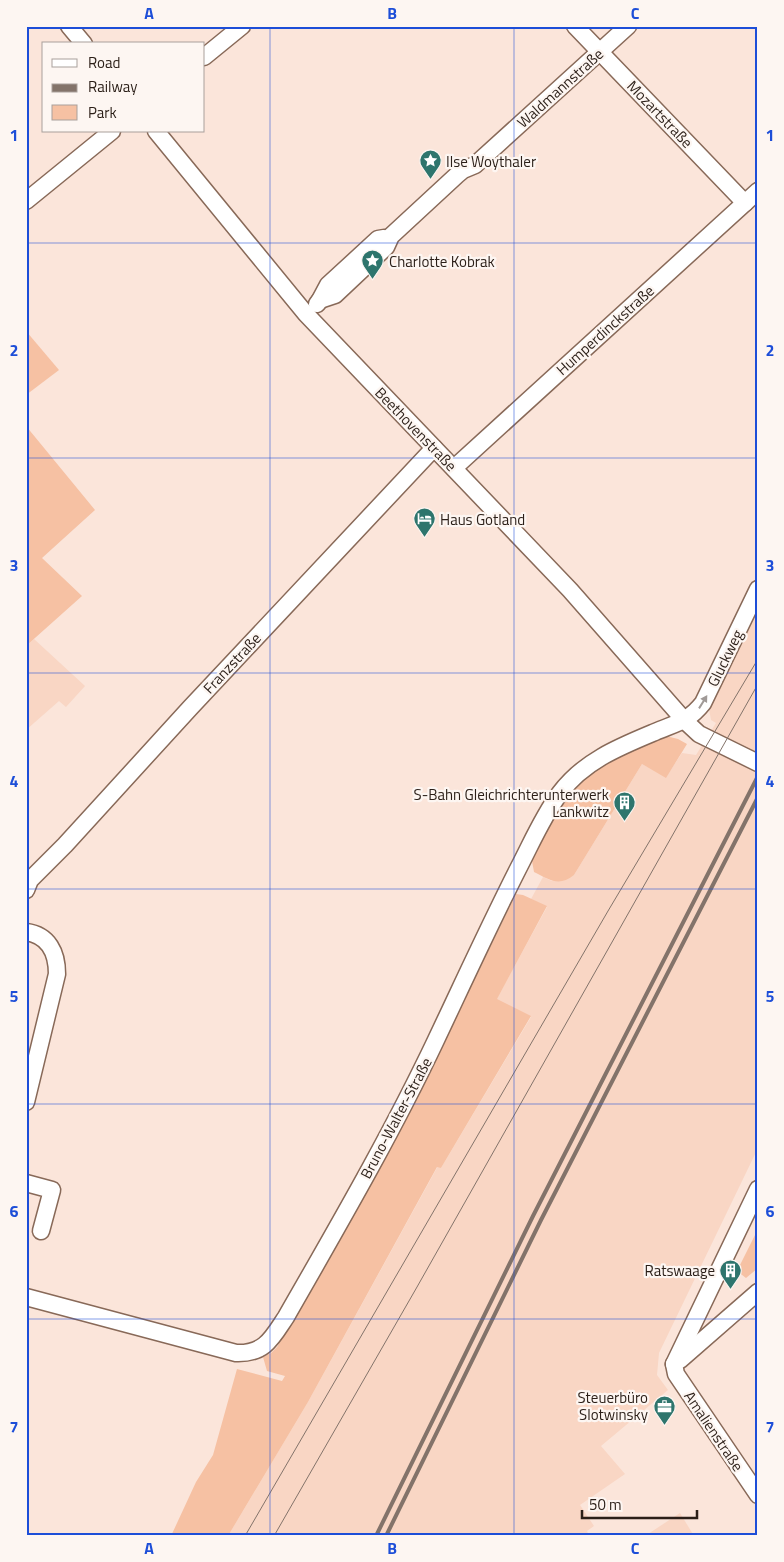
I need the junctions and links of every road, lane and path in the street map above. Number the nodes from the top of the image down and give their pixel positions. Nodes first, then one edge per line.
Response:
1 (69, 26) edge
2 (242, 26) edge
3 (575, 26) edge
4 (611, 26) edge
5 (628, 26) edge
6 (82, 42) edge
7 (596, 48) junction
8 (205, 56) edge
9 (111, 132) edge
10 (157, 132) edge
11 (758, 191) edge
12 (26, 201) edge
13 (745, 202) junction
14 (306, 314) junction
15 (434, 448) junction
16 (454, 468) junction
17 (758, 589) edge
18 (685, 721) junction
19 (758, 762) edge
20 (28, 881) edge
21 (26, 932) edge
22 (26, 1102) edge
23 (26, 1183) edge
24 (758, 1189) edge
25 (41, 1231) dead end
26 (758, 1292) edge
27 (26, 1296) edge
28 (674, 1364) junction
29 (758, 1495) edge

1 - 6 street
2 - 8 street
3 - 7 street, Mozartstraße
4 - 7 street, Waldmannstraße
5 - 7 street, Waldmannstraße
7 - 13 street, Mozartstraße
7 - 14 street, Waldmannstraße
9 - 12 street
10 - 14 street, Beethovenstraße
11 - 13 street, Humperdinckstraße
13 - 16 street, Humperdinckstraße
14 - 15 street, Beethovenstraße
15 - 16 street, Beethovenstraße
15 - 20 street, Franzstraße
16 - 18 street, Beethovenstraße
18 -> 17 street, Gluckweg
18 - 19 street, Beethovenstraße
18 - 27 street, Bruno-Walter-Straße
21 - 22 street
23 - 25 street
24 - 28 street
26 - 28 street
28 - 29 street, Amalienstraße

